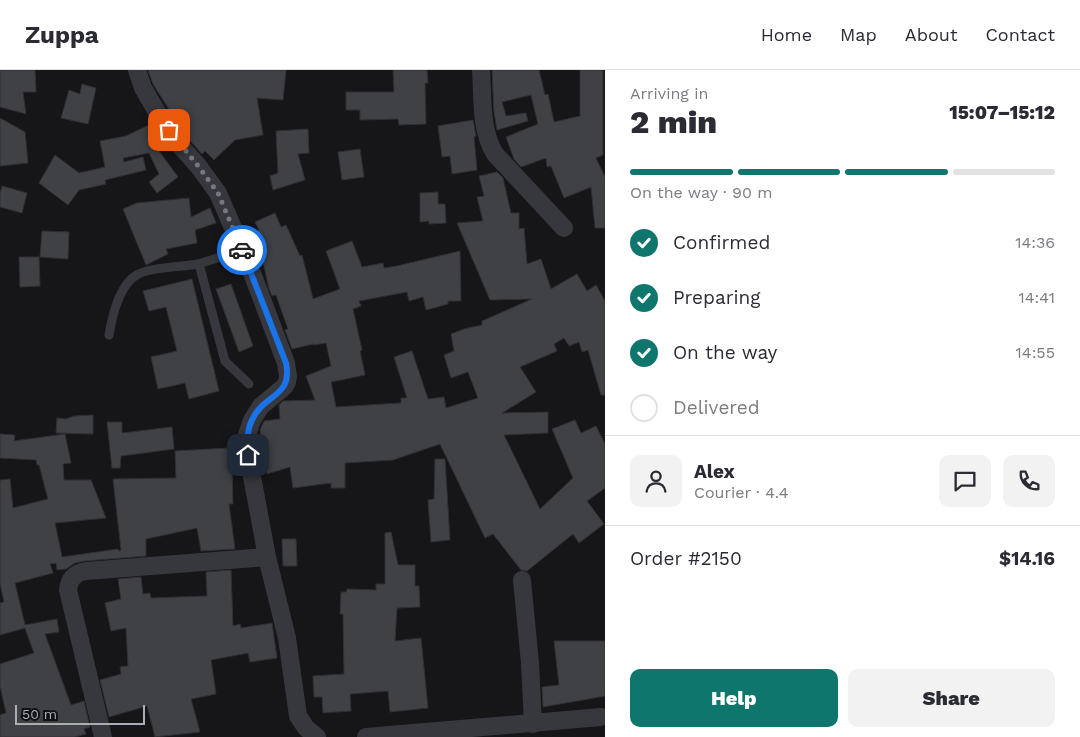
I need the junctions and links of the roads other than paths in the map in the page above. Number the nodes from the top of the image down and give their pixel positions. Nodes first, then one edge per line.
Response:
1 (137, 70) edge
2 (481, 70) edge
3 (564, 228) dead end
4 (242, 250) junction
5 (199, 264) junction
6 (109, 334) dead end
7 (249, 384) dead end
8 (267, 558) junction
9 (522, 580) dead end
10 (601, 717) dead end
11 (533, 724) junction
12 (456, 734) edge
13 (103, 737) edge
14 (317, 737) edge
15 (366, 737) edge

1 - 4 street
2 - 3 street
4 - 5 lane
4 - 8 street
5 - 6 lane
5 - 7 lane
8 - 13 street
8 - 14 street
9 - 11 street
10 - 11 street
11 - 12 street
12 - 15 street

